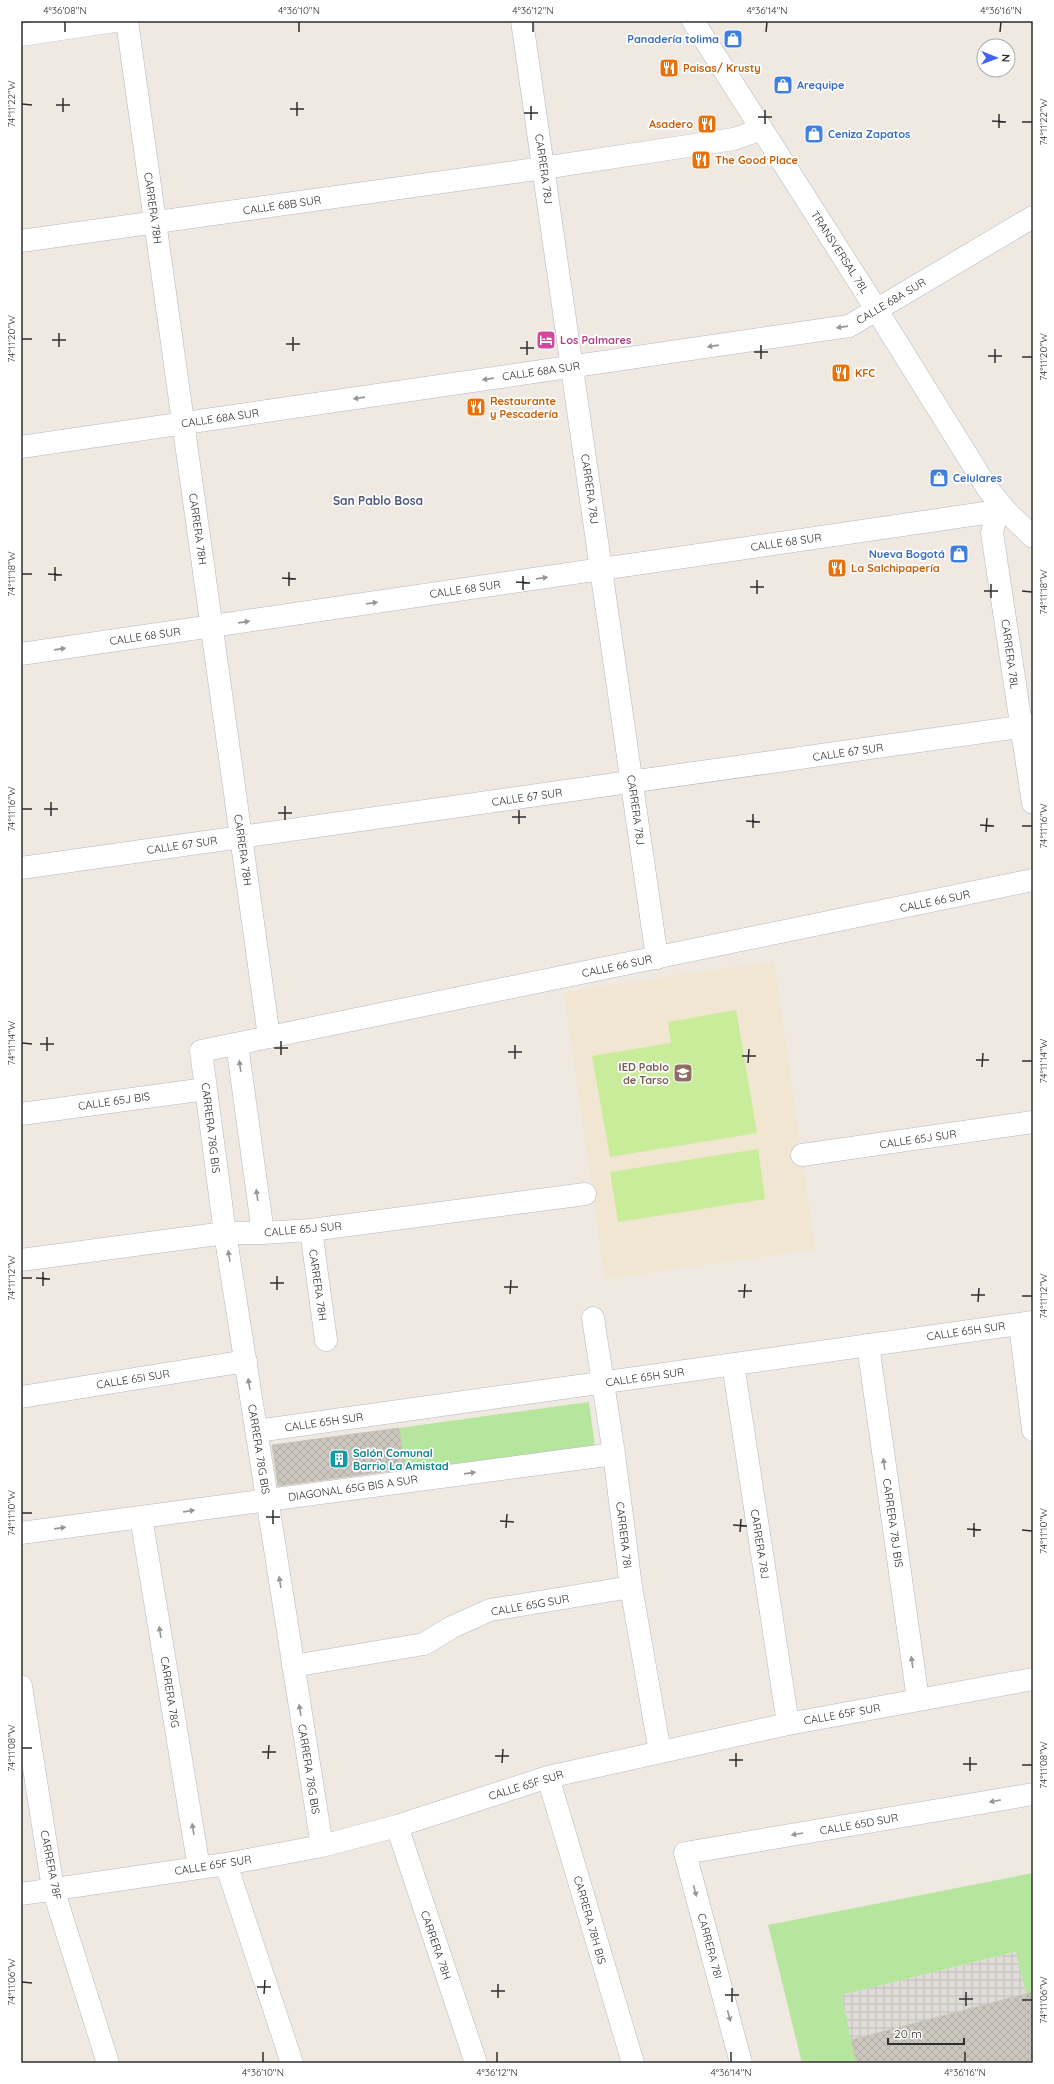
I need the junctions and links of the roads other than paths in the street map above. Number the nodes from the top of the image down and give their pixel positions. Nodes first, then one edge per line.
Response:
1 (116, 21) edge
2 (127, 21) edge
3 (522, 21) edge
4 (693, 21) edge
5 (21, 35) edge
6 (762, 129) junction
7 (544, 168) junction
8 (1033, 217) edge
9 (156, 223) junction
10 (21, 242) edge
11 (877, 310) junction
12 (572, 366) junction
13 (184, 424) junction
14 (21, 447) edge
15 (1005, 510) junction
16 (1033, 537) edge
17 (601, 569) junction
18 (212, 626) junction
19 (21, 654) edge
20 (1027, 726) edge
21 (632, 782) junction
22 (1033, 803) edge
23 (241, 837) junction
24 (21, 868) edge
25 (1033, 880) edge
26 (657, 958) junction
27 (269, 1037) junction
28 (237, 1044) junction
29 (201, 1051) joint
30 (206, 1089) junction
31 (21, 1114) edge
32 (1033, 1122) edge
33 (802, 1155) dead end
34 (584, 1194) dead end
35 (311, 1230) junction
36 (225, 1233) junction
37 (262, 1233) junction
38 (21, 1260) edge
39 (593, 1318) dead end
40 (1026, 1323) edge
41 (326, 1340) dead end
42 (868, 1345) junction
43 (246, 1361) junction
44 (733, 1364) junction
45 (604, 1382) junction
46 (21, 1397) edge
47 (1033, 1430) edge
48 (256, 1431) junction
49 (614, 1454) junction
50 (267, 1500) junction
51 (141, 1517) junction
52 (21, 1533) edge
53 (631, 1587) junction
54 (293, 1666) junction
55 (1033, 1679) edge
56 (21, 1686) edge
57 (918, 1700) junction
58 (788, 1724) junction
59 (660, 1752) junction
60 (548, 1777) junction
61 (1033, 1794) edge
62 (397, 1826) junction
63 (322, 1846) junction
64 (685, 1853) joint
65 (226, 1864) junction
66 (199, 1868) junction
67 (53, 1889) junction
68 (21, 1894) edge
69 (108, 2063) edge
70 (292, 2063) edge
71 (476, 2063) edge
72 (632, 2063) edge
73 (741, 2063) edge

1 - 5 street
2 - 9 street, CARRERA 78H
3 - 7 street, CARRERA 78J
4 - 6 street, TRANSVERSAL 78L
6 - 7 street, CALLE 68B SUR
6 - 11 street, TRANSVERSAL 78L
7 - 9 street, CALLE 68B SUR
7 - 12 street, CARRERA 78J
8 - 11 street, CALLE 68A SUR
9 - 10 street, CALLE 68B SUR
9 - 13 street, CARRERA 78H
11 -> 12 street, CALLE 68A SUR
11 - 15 street, TRANSVERSAL 78L
12 -> 13 street, CALLE 68A SUR
12 - 17 street, CARRERA 78J
13 - 14 street, CALLE 68A SUR
13 - 18 street, CARRERA 78H
15 - 16 street, TRANSVERSAL 78L
15 - 17 street, CALLE 68 SUR
15 - 20 street, CARRERA 78L
18 -> 17 street, CALLE 68 SUR
17 - 21 street, CARRERA 78J
19 -> 18 street, CALLE 68 SUR
18 - 23 street, CARRERA 78H
20 - 21 street, CALLE 67 SUR
20 - 22 street, CARRERA 78L
21 - 23 street, CALLE 67 SUR
21 - 26 street, CARRERA 78J
23 - 24 street, CALLE 67 SUR
23 - 27 street, CARRERA 78H
25 - 26 street, CALLE 66 SUR
26 - 27 street, CALLE 66 SUR
27 - 28 street, CALLE 66 SUR
28 - 29 street, CALLE 66 SUR
37 -> 28 street
29 - 30 street, CARRERA 78G BIS
30 - 31 street, CALLE 65J BIS
30 - 36 street, CARRERA 78G BIS
32 - 33 street, CALLE 65J SUR
34 - 35 street, CALLE 65J SUR
35 - 37 street, CALLE 65J SUR
35 - 41 street, CARRERA 78H
36 - 37 street, CALLE 65J SUR
36 - 38 street, CALLE 65J SUR
43 -> 36 street, CARRERA 78G BIS
39 - 45 street, CARRERA 78I
40 - 42 street, CALLE 65H SUR
40 - 47 street
42 - 44 street, CALLE 65H SUR
57 -> 42 street, CARRERA 78J BIS
43 - 46 street, CALLE 65I SUR
48 -> 43 street, CARRERA 78G BIS
44 - 45 street, CALLE 65H SUR
44 - 58 street, CARRERA 78J
45 - 48 street, CALLE 65H SUR
45 - 49 street, CARRERA 78I
48 - 50 street, CARRERA 78G BIS
50 -> 49 street, DIAGONAL 65G BIS A SUR
49 - 53 street, CARRERA 78I
51 -> 50 street, DIAGONAL 65G BIS A SUR
54 -> 50 street, CARRERA 78G BIS
52 -> 51 street, DIAGONAL 65G BIS A SUR
66 -> 51 street, CARRERA 78G
53 - 54 street, CALLE 65G SUR
53 - 59 street, CARRERA 78I
63 -> 54 street, CARRERA 78G BIS
55 - 57 street, CALLE 65F SUR
56 - 67 street, CARRERA 78F
57 - 58 street, CALLE 65F SUR
58 - 59 street, CALLE 65F SUR
59 - 60 street, CALLE 65F SUR
60 - 62 street, CALLE 65F SUR
60 - 72 street, CARRERA 78H BIS
61 -> 64 street, CALLE 65D SUR
62 - 63 street, CALLE 65F SUR
62 - 71 street, CARRERA 78H
63 - 65 street, CALLE 65F SUR
64 -> 73 street, CARRERA 78I
65 - 66 street, CALLE 65F SUR
65 - 70 street
66 - 67 street, CALLE 65F SUR
67 - 68 street, CALLE 65F SUR
67 - 69 street, CARRERA 78F

